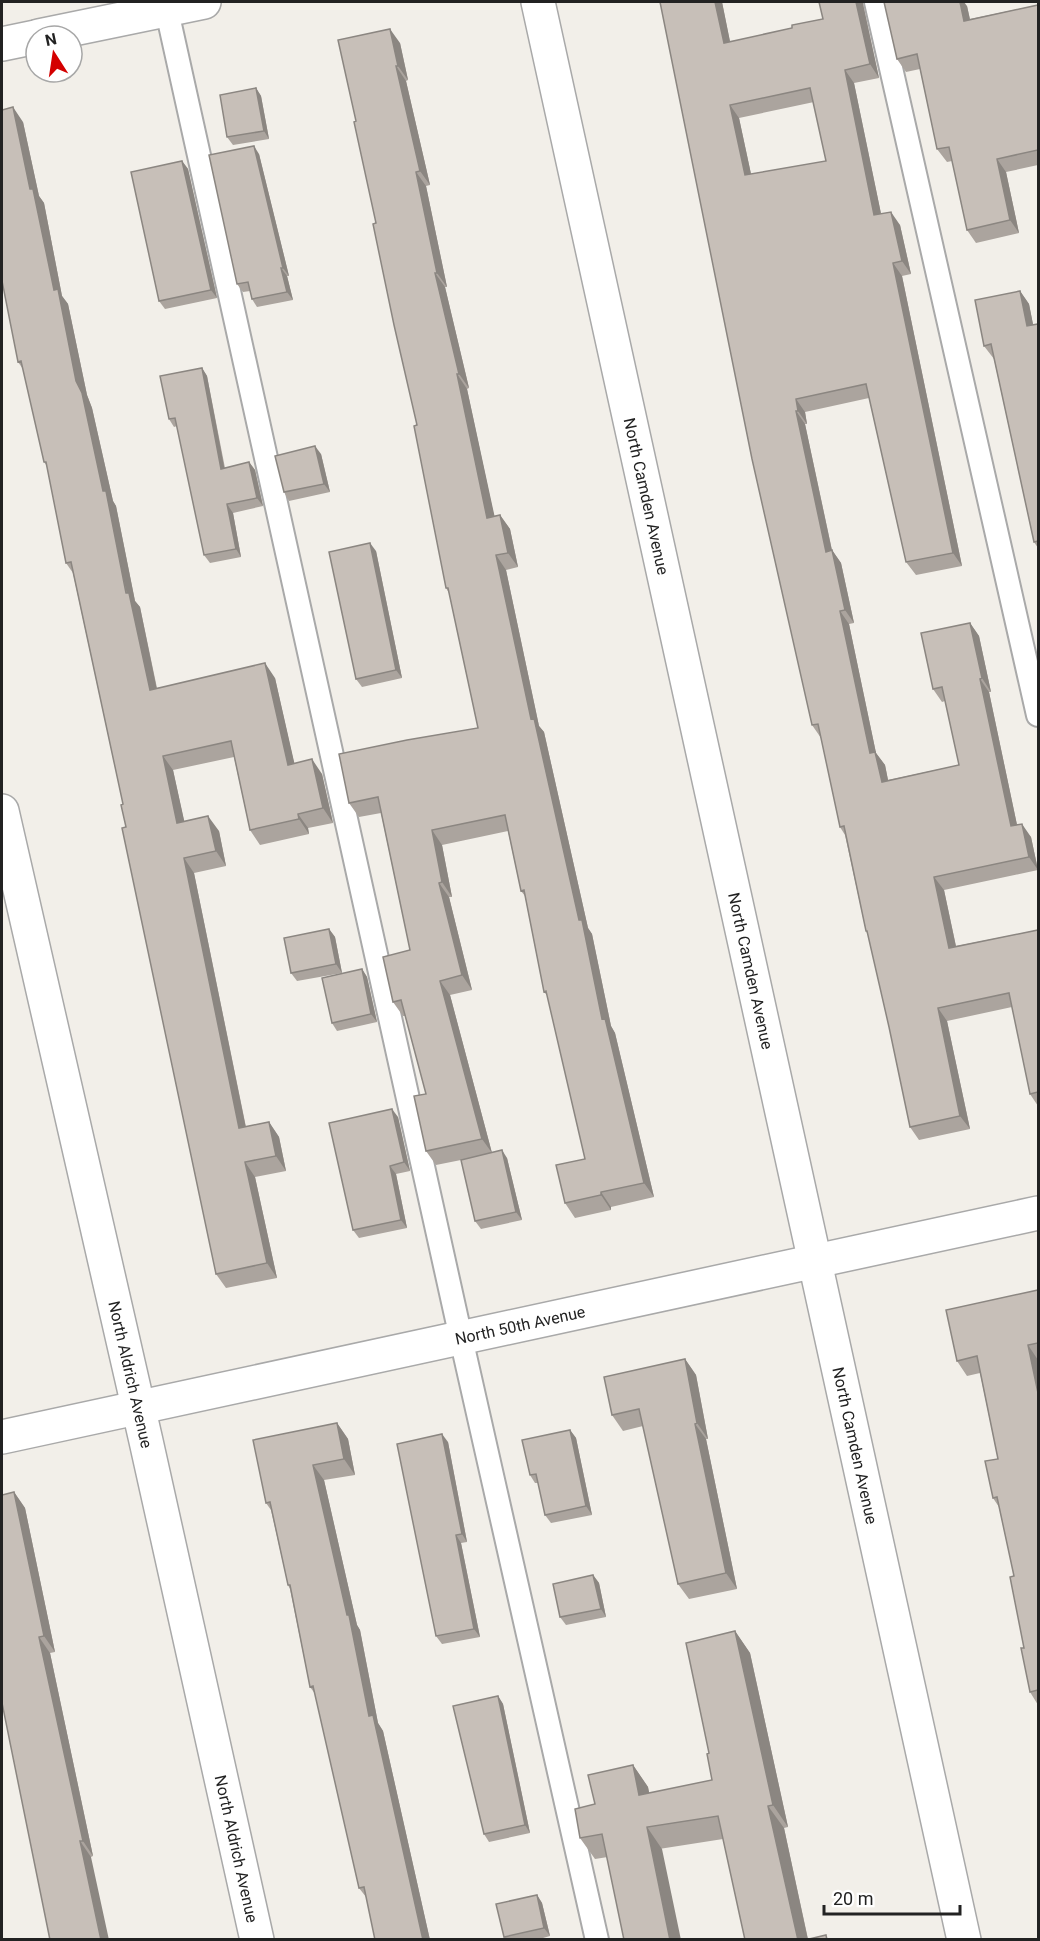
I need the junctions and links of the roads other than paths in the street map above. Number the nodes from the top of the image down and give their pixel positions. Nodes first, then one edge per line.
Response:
1 (204, 2) edge
2 (538, 2) edge
3 (876, 2) edge
4 (166, 5) edge
5 (84, 25) edge
6 (24, 39) edge
7 (2, 44) edge
8 (1038, 715) edge
9 (2, 811) edge
10 (1038, 1213) edge
11 (814, 1261) junction
12 (461, 1338) junction
13 (138, 1408) junction
14 (2, 1437) edge
15 (257, 1940) edge
16 (597, 1940) edge
17 (964, 1940) edge

1 - 4 street
2 - 11 street, North Camden Avenue
3 - 8 lane
4 - 5 street
4 - 12 lane
6 - 7 street
9 - 13 street, North Aldrich Avenue
10 - 11 street, North 50th Avenue
11 - 12 street, North 50th Avenue
11 - 17 street, North Camden Avenue
12 - 13 street, North 50th Avenue
12 - 16 lane
13 - 14 street, North 50th Avenue
13 - 15 street, North Aldrich Avenue

